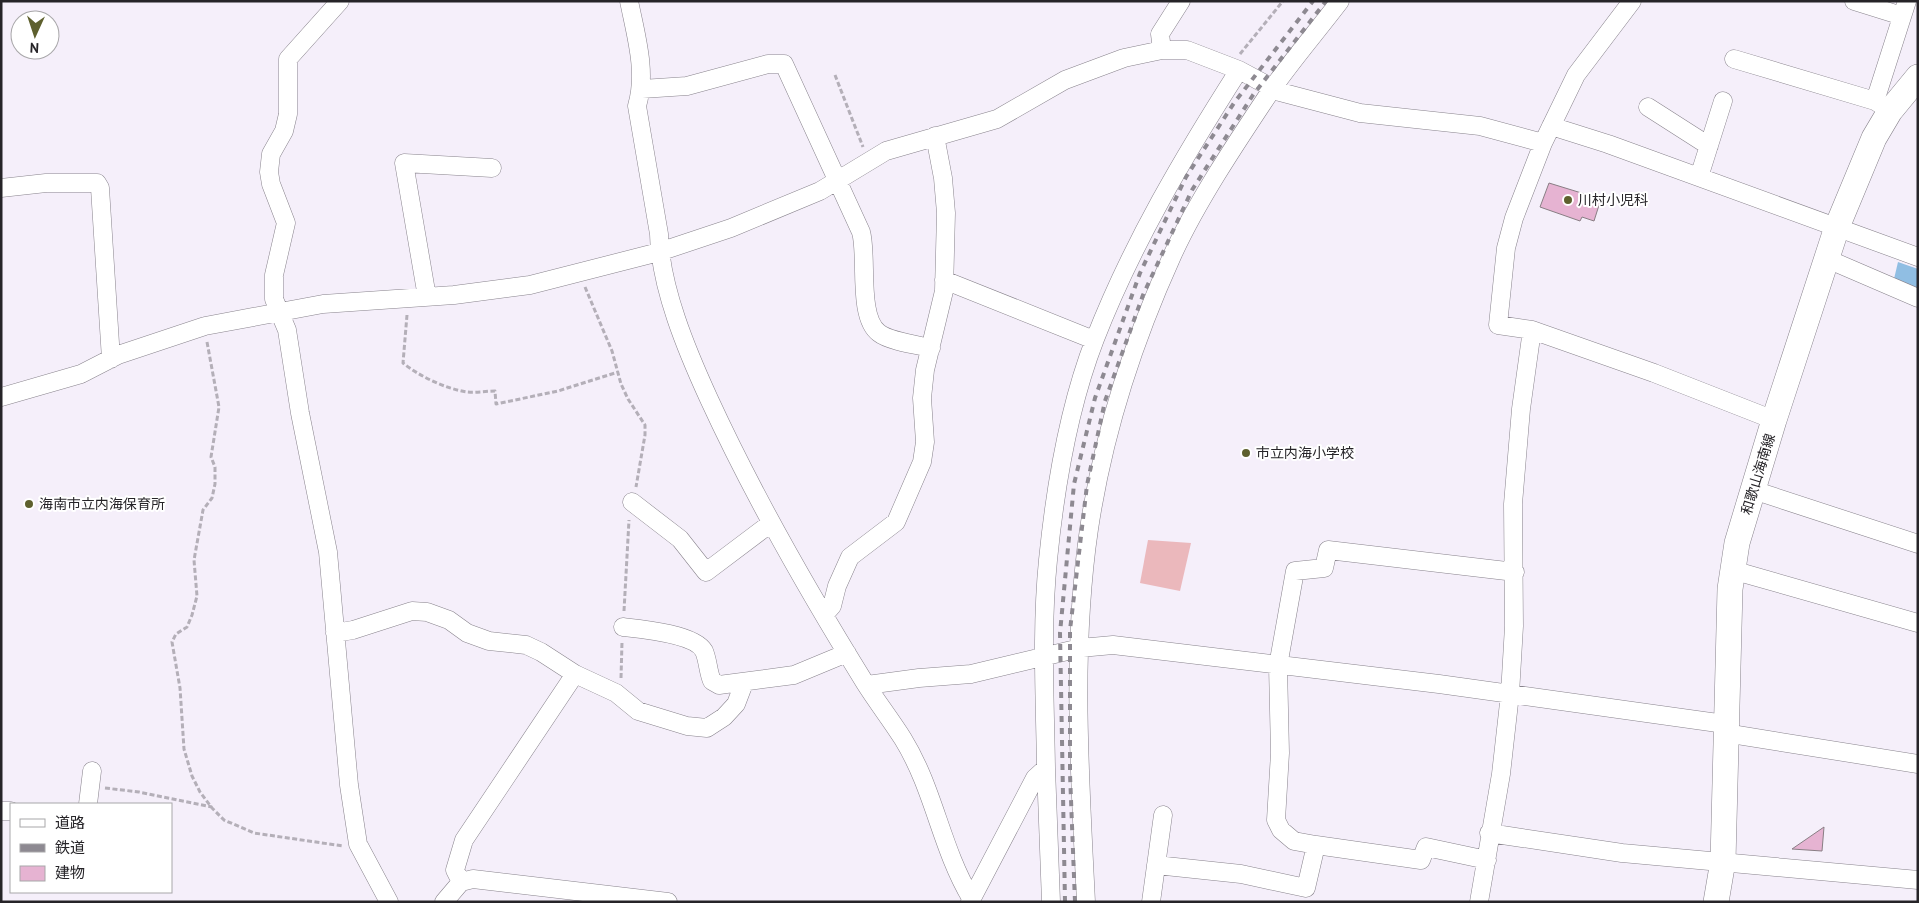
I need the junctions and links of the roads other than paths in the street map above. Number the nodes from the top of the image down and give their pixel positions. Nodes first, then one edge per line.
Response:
1 (340, 1) edge
2 (629, 1) edge
3 (1181, 1) edge
4 (1340, 1) edge
5 (1632, 1) edge
6 (1854, 1) edge
7 (1904, 9) edge
8 (1162, 50) junction
9 (1734, 59) dead end
10 (1235, 68) junction
11 (1918, 77) edge
12 (642, 88) junction
13 (1273, 88) junction
14 (1722, 102) dead end
15 (1882, 106) junction
16 (1648, 107) dead end
17 (1551, 126) junction
18 (935, 136) junction
19 (1544, 143) junction
20 (1709, 146) junction
21 (492, 168) dead end
22 (1699, 177) junction
23 (836, 182) junction
24 (1, 188) edge
25 (1837, 227) junction
26 (659, 252) junction
27 (1918, 257) edge
28 (1826, 258) junction
29 (944, 280) junction
30 (427, 297) junction
31 (1918, 298) edge
32 (279, 312) junction
33 (1532, 330) junction
34 (1094, 340) junction
35 (931, 348) junction
36 (111, 359) junction
37 (1, 397) edge
38 (1774, 420) junction
39 (1753, 490) junction
40 (632, 502) road end
41 (771, 522) junction
42 (1918, 544) edge
43 (1732, 570) junction
44 (1514, 572) junction
45 (824, 615) junction
46 (1917, 621) edge
47 (623, 627) road end
48 (335, 632) junction
49 (1080, 648) junction
50 (847, 653) junction
51 (1044, 658) junction
52 (1278, 666) junction
53 (575, 674) junction
54 (744, 683) junction
55 (866, 685) junction
56 (1510, 694) junction
57 (1725, 728) junction
58 (1918, 764) edge
59 (1046, 768) junction
60 (1163, 815) dead end
61 (1489, 833) junction
62 (1316, 845) junction
63 (1487, 860) junction
64 (1723, 861) junction
65 (1156, 865) junction
66 (1918, 880) edge
67 (461, 882) junction
68 (970, 900) edge
69 (390, 902) edge
70 (444, 902) edge
71 (668, 902) edge
72 (1051, 902) edge
73 (1086, 902) edge
74 (1152, 902) edge
75 (1479, 902) edge
76 (1716, 902) edge

1 - 32 street
2 - 12 street
3 - 8 street
4 - 13 street
5 - 17 street
6 - 7 street
7 - 15 street
8 - 10 street
8 - 18 street
9 - 15 street
10 - 13 street
10 - 34 street
11 - 15 main road, 和歌山海南線
12 - 23 street
12 - 26 street
13 - 19 street
13 - 49 street
14 - 20 street
15 - 25 main road, 和歌山海南線
16 - 20 street
17 - 19 street
17 - 22 street
18 - 23 street
18 - 29 street
19 - 33 street
20 - 22 street
21 - 30 street
22 - 25 street
23 - 26 street
23 - 35 street
24 - 36 street
25 - 27 street
25 - 28 main road, 和歌山海南線
26 - 30 street
26 - 41 street
28 - 31 street
28 - 38 main road, 和歌山海南線
29 - 34 street
29 - 35 street
30 - 32 street
32 - 36 street
32 - 48 street
33 - 38 street
33 - 44 street
34 - 51 street
35 - 45 street
36 - 37 street
38 - 39 main road, 和歌山海南線
39 - 42 street
39 - 43 main road, 和歌山海南線
40 - 41 street
41 - 45 street
43 - 46 street
43 - 57 main road, 和歌山海南線
44 - 52 street
44 - 56 street
45 - 50 street
47 - 54 street
48 - 53 street
48 - 69 street
49 - 51 street
49 - 52 street
49 - 73 street
50 - 54 street
50 - 55 street
51 - 55 street
51 - 59 street
52 - 56 street
52 - 62 street
53 - 54 street
53 - 67 street
55 - 68 street
56 - 57 street
56 - 61 street
57 - 58 street
57 - 64 main road, 和歌山海南線
59 - 68 street
59 - 72 street
60 - 65 street
61 - 63 street
61 - 64 street
62 - 63 street
62 - 65 street
63 - 75 street
64 - 66 street
64 - 76 main road, 和歌山海南線
65 - 74 street
67 - 70 street
67 - 71 street

